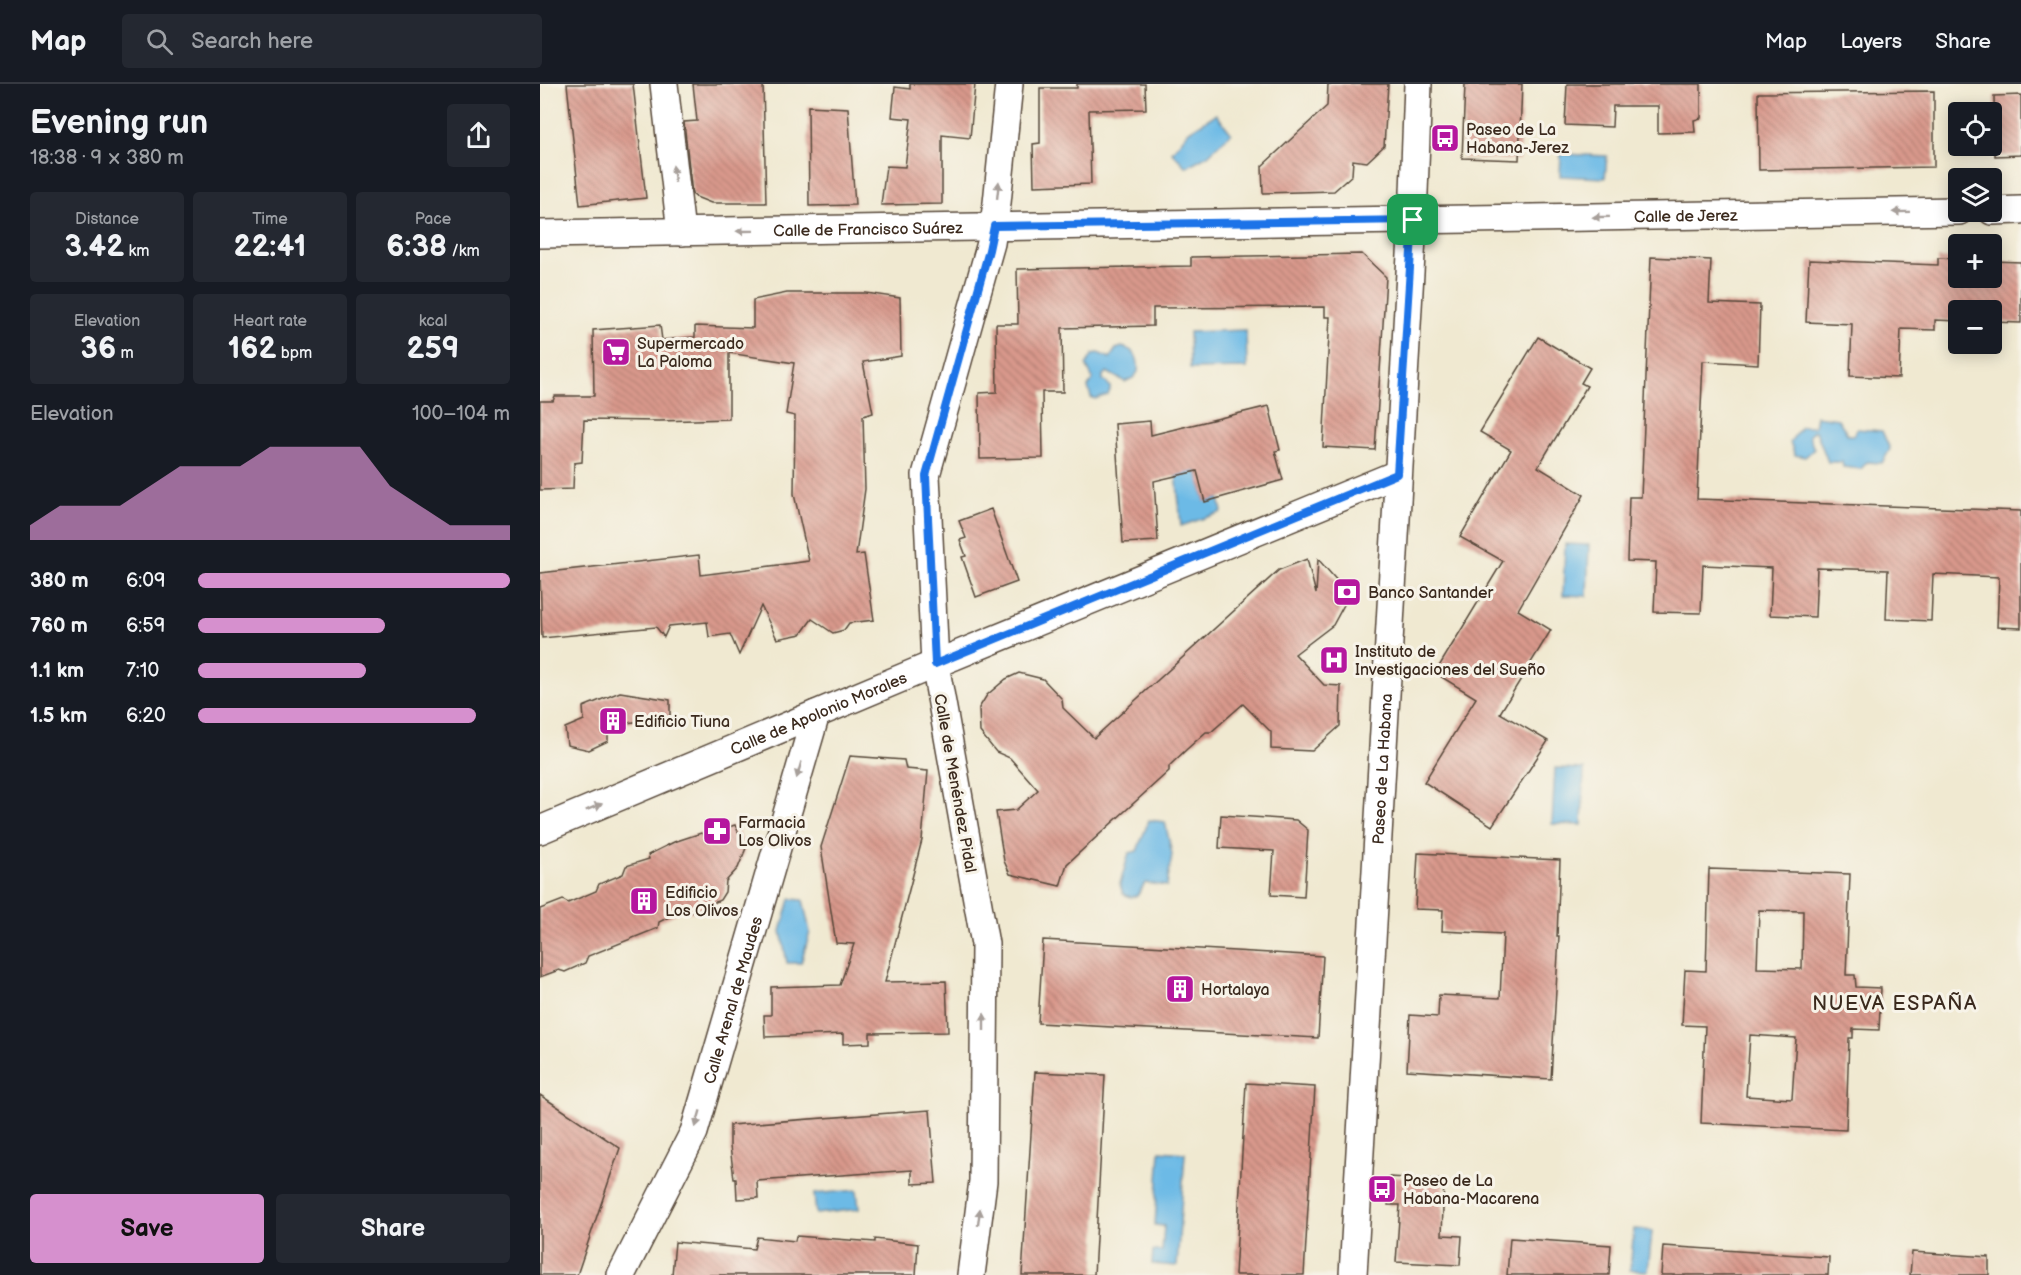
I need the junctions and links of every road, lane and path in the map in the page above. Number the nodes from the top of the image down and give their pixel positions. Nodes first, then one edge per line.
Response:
1 (664, 84) edge
2 (1010, 84) edge
3 (1418, 84) edge
4 (2021, 210) edge
5 (1948, 211) edge
6 (2002, 211) edge
7 (1413, 220) junction
8 (994, 226) junction
9 (681, 232) junction
10 (540, 234) edge
11 (1397, 474) junction
12 (935, 664) junction
13 (816, 714) junction
14 (540, 830) edge
15 (621, 1275) edge
16 (971, 1275) edge
17 (1353, 1275) edge

9 -> 1 street
8 -> 2 street, Calle de Menéndez Pidal
3 - 7 street, Paseo de La Habana
4 - 6 street
5 -> 7 street, Calle de Jerez
7 - 8 street, Calle de Francisco Suárez
7 - 11 street, Paseo de La Habana
8 -> 9 street, Calle de Francisco Suárez
8 - 12 street, Calle de Menéndez Pidal
9 - 10 street, Calle de Francisco Suárez
11 - 12 street, Calle de Apolonio Morales
11 - 17 street, Paseo de La Habana
12 - 13 street, Calle de Apolonio Morales
16 -> 12 street, Calle de Menéndez Pidal
14 -> 13 street, Calle de Apolonio Morales
13 -> 15 street, Calle Arenal de Maudes

